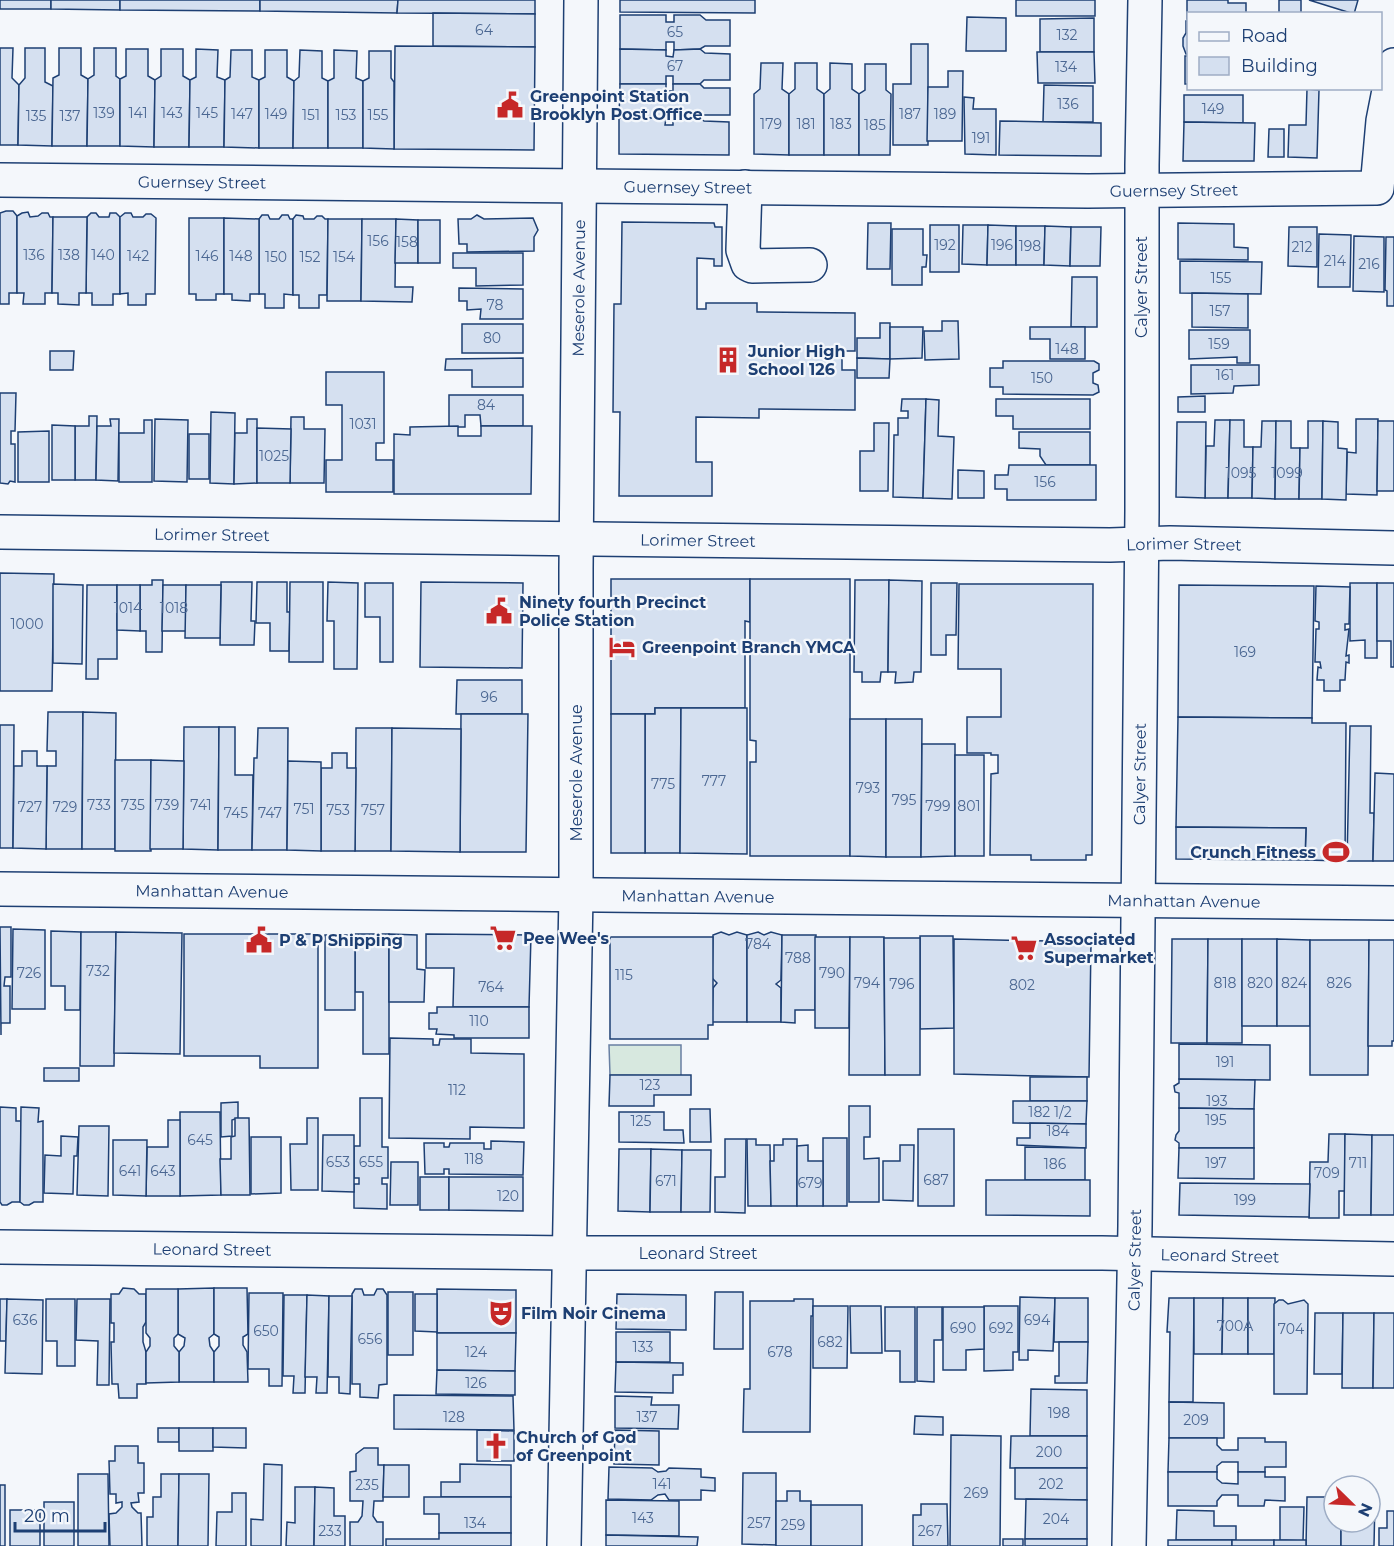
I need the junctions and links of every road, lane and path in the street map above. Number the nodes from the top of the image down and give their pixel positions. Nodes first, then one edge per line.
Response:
1 (581, 0) edge
2 (1145, 0) edge
3 (1394, 65) edge
4 (0, 180) edge
5 (579, 186) junction
6 (745, 187) junction
7 (1142, 190) junction
8 (810, 265) dead end
9 (0, 532) edge
10 (576, 537) junction
11 (1141, 544) junction
12 (1394, 548) edge
13 (0, 889) edge
14 (576, 894) junction
15 (1137, 900) junction
16 (1394, 903) edge
17 (0, 1247) edge
18 (570, 1253) junction
19 (1134, 1254) junction
20 (1394, 1259) edge
21 (564, 1546) edge
22 (1129, 1546) edge

1 - 5 street, Meserole Avenue
2 - 7 street, Calyer Street
3 - 7 street, Guernsey Street
4 - 5 street, Guernsey Street
5 - 6 street, Guernsey Street
5 - 10 street, Meserole Avenue
6 - 7 street, Guernsey Street
6 - 8 street
7 - 11 street, Calyer Street
9 - 10 street, Lorimer Street
10 - 11 street, Lorimer Street
10 - 14 street, Meserole Avenue
11 - 12 street, Lorimer Street
11 - 15 street, Calyer Street
13 - 14 street, Manhattan Avenue
14 - 15 street, Manhattan Avenue
14 - 18 street, Meserole Avenue
15 - 16 street, Manhattan Avenue
15 - 19 street, Calyer Street
17 - 18 street, Leonard Street
18 - 19 street, Leonard Street
18 - 21 street, Meserole Avenue
19 - 20 street, Leonard Street
19 - 22 street, Calyer Street

